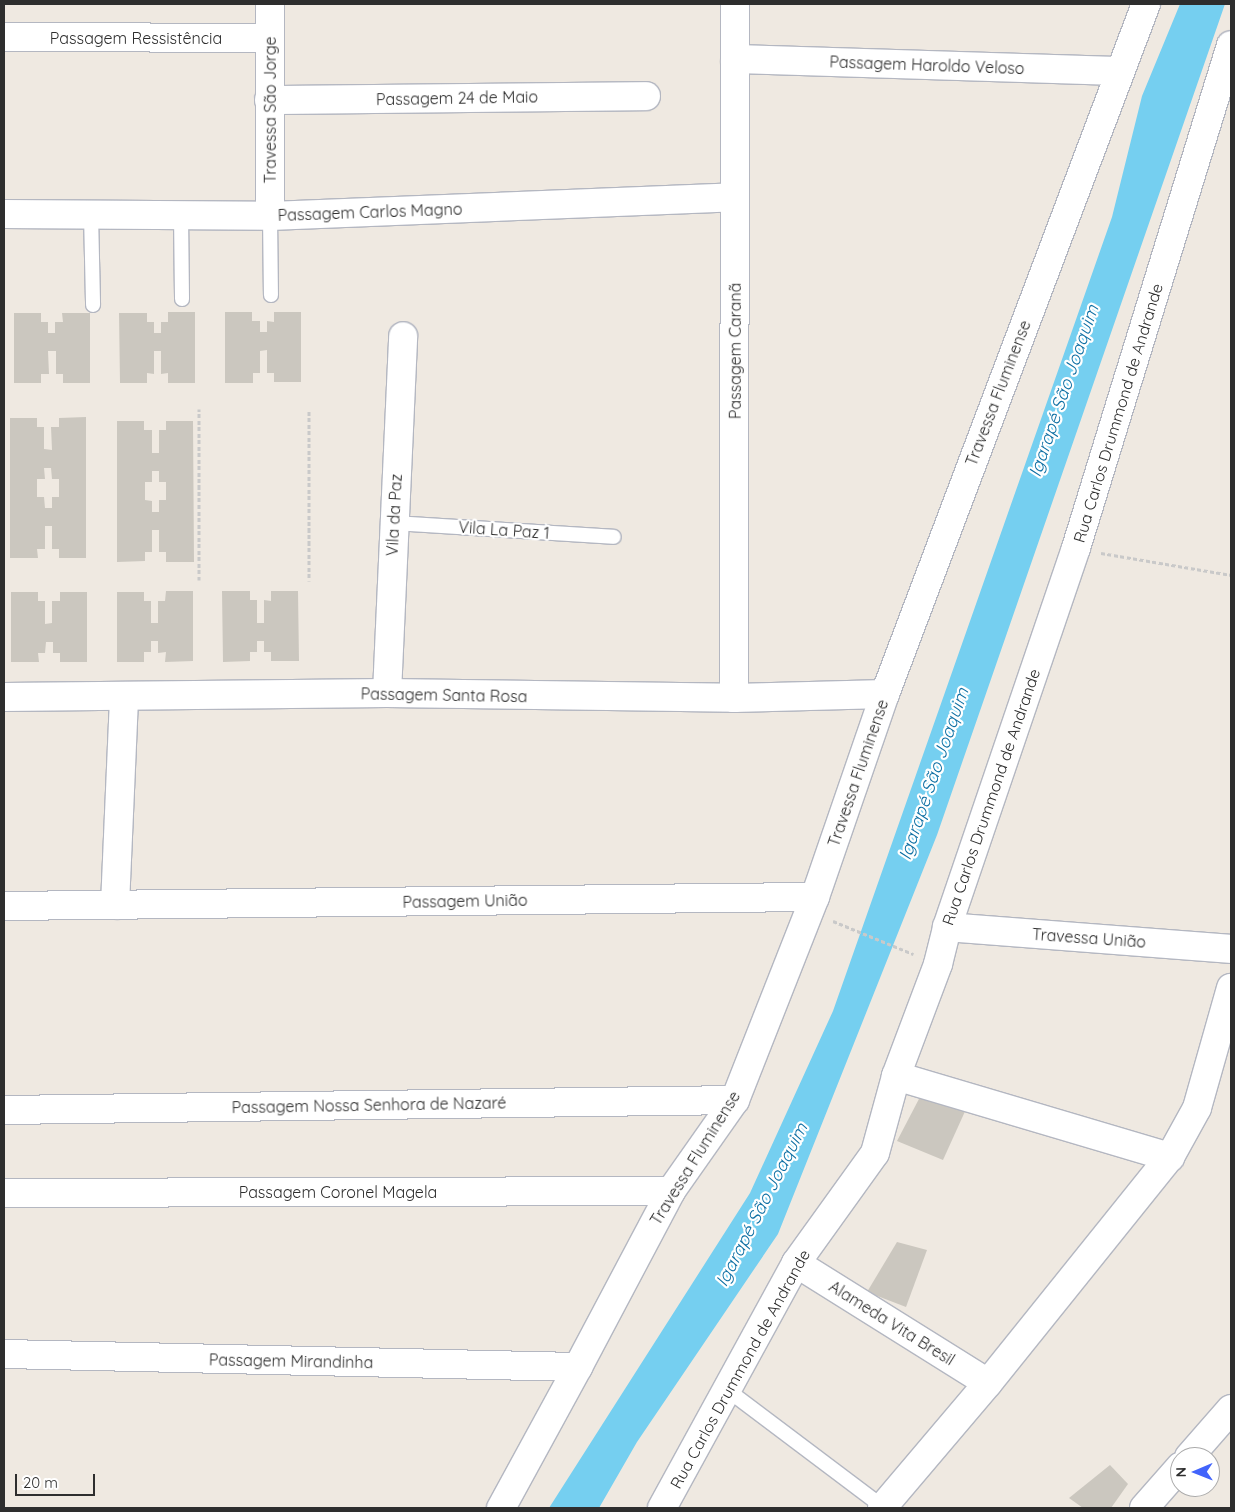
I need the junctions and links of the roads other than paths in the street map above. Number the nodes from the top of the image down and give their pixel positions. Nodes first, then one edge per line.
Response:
1 (270, 4) edge
2 (735, 4) edge
3 (1146, 4) edge
4 (4, 37) edge
5 (269, 38) junction
6 (1230, 50) edge
7 (735, 59) junction
8 (1119, 71) junction
9 (646, 96) dead end
10 (269, 100) junction
11 (735, 197) junction
12 (4, 214) edge
13 (91, 214) junction
14 (180, 215) junction
15 (270, 216) junction
16 (271, 295) dead end
17 (182, 299) dead end
18 (93, 305) dead end
19 (402, 336) dead end
20 (394, 523) junction
21 (614, 537) dead end
22 (387, 693) junction
23 (885, 694) junction
24 (4, 697) edge
25 (124, 697) junction
26 (734, 698) junction
27 (116, 905) junction
28 (812, 905) junction
29 (4, 906) edge
30 (947, 927) junction
31 (1231, 949) edge
32 (1231, 988) edge
33 (896, 1076) junction
34 (735, 1100) junction
35 (4, 1110) edge
36 (1170, 1157) junction
37 (671, 1191) junction
38 (4, 1193) edge
39 (796, 1263) junction
40 (4, 1354) edge
41 (578, 1367) junction
42 (988, 1383) junction
43 (725, 1388) junction
44 (1231, 1409) edge
45 (1198, 1447) edge
46 (1170, 1478) edge
47 (501, 1508) edge
48 (662, 1508) edge
49 (882, 1508) edge
50 (1144, 1508) edge

1 - 5 street, Travessa São Jorge
2 - 7 street, Passagem Caranã
3 - 8 street, Travessa Fluminense
4 - 5 street, Passagem Ressistência
5 - 10 street, Travessa São Jorge
6 - 30 street, Rua Carlos Drummond de Andrande
7 - 8 street, Passagem Haroldo Veloso
7 - 11 street, Passagem Caranã
8 - 23 street, Travessa Fluminense
9 - 10 street, Passagem 24 de Maio
10 - 15 street, Travessa São Jorge
11 - 15 street, Passagem Carlos Magno
11 - 26 street, Passagem Caranã
12 - 13 street, Passagem Carlos Magno
13 - 14 street, Passagem Carlos Magno
13 - 18 lane
14 - 15 street, Passagem Carlos Magno
14 - 17 lane
15 - 16 lane
19 - 20 street, Vila da Paz
20 - 21 lane, Vila La Paz 1
20 - 22 street, Vila da Paz
22 - 25 street, Passagem Santa Rosa
22 - 26 street, Passagem Santa Rosa
23 - 26 street, Passagem Santa Rosa
23 - 28 street, Travessa Fluminense
24 - 25 street, Passagem Santa Rosa
25 - 27 street
27 - 28 street, Passagem União
27 - 29 street, Passagem União
28 - 34 street, Travessa Fluminense
30 - 31 street, Travessa União
30 - 33 street, Rua Carlos Drummond de Andrande
32 - 36 street
33 - 36 street
33 - 39 street, Rua Carlos Drummond de Andrande
34 - 35 street, Passagem Nossa Senhora de Nazaré
34 - 37 street, Travessa Fluminense
36 - 42 street
37 - 38 street, Passagem Coronel Magela
37 - 41 street, Travessa Fluminense
39 - 42 street, Alameda Vita Bresil
39 - 43 street, Rua Carlos Drummond de Andrande
40 - 41 street, Passagem Mirandinha
41 - 47 street, Travessa Fluminense
42 - 49 street
43 - 48 street, Rua Carlos Drummond de Andrande
43 - 49 lane
44 - 45 street
46 - 50 street

